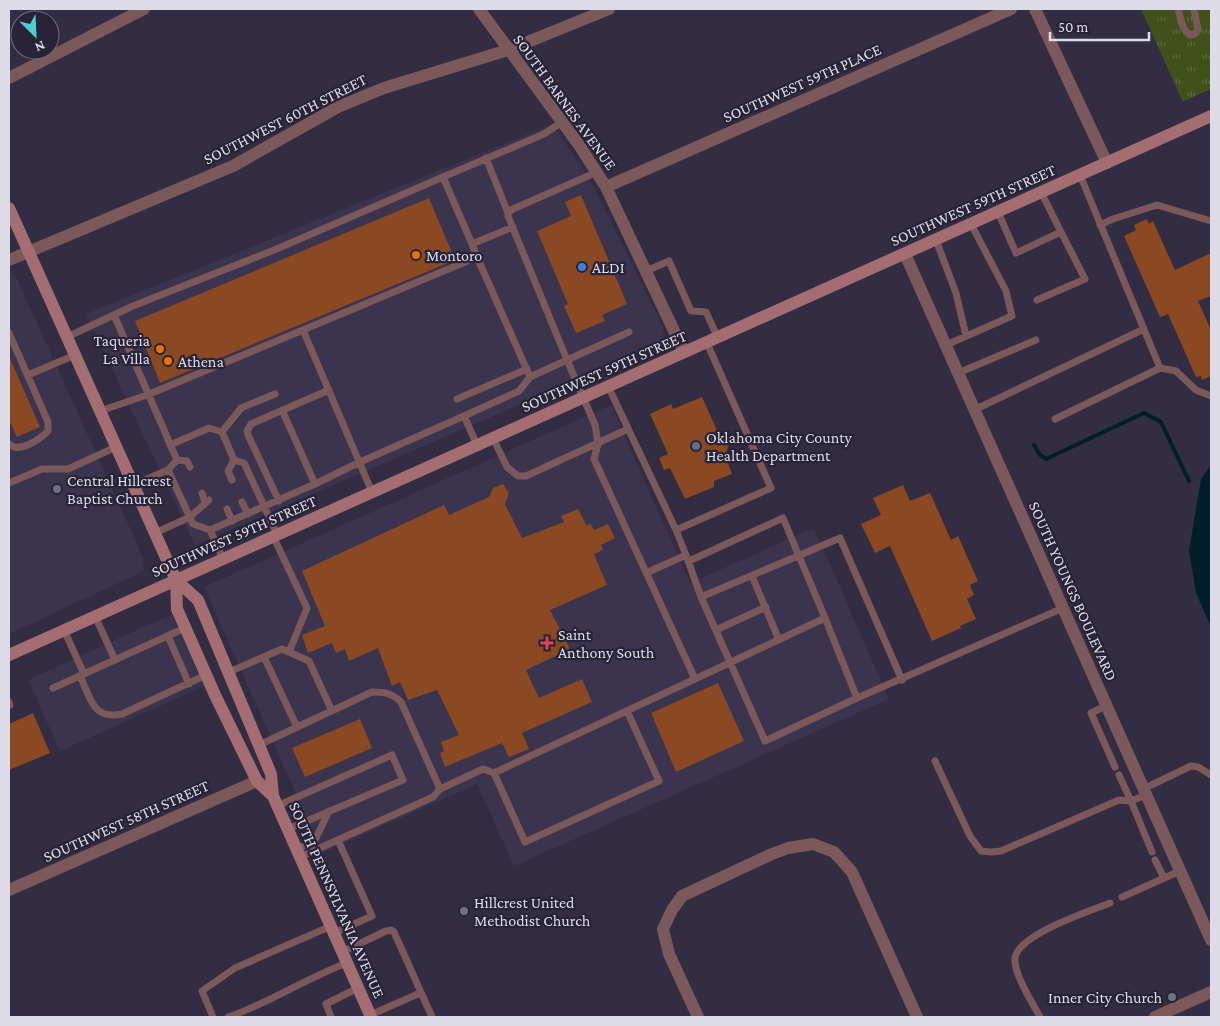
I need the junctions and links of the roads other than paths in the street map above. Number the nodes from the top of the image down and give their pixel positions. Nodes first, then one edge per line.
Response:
1 (144, 9) edge
2 (479, 9) edge
3 (609, 9) edge
4 (1011, 9) edge
5 (1035, 9) edge
6 (1178, 9) edge
7 (1194, 9) edge
8 (508, 50) junction
9 (9, 78) edge
10 (1211, 116) edge
11 (562, 122) junction
12 (486, 158) junction
13 (1107, 163) junction
14 (597, 172) junction
15 (1080, 175) junction
16 (443, 177) junction
17 (606, 187) junction
18 (1041, 192) junction
19 (9, 208) edge
20 (508, 212) junction
21 (998, 212) junction
22 (1211, 221) edge
23 (971, 224) junction
24 (1100, 225) junction
25 (513, 227) junction
26 (1061, 232) junction
27 (936, 240) junction
28 (472, 244) junction
29 (28, 251) junction
30 (905, 254) junction
31 (477, 257) junction
32 (9, 260) edge
33 (646, 271) junction
34 (1037, 300) dead end
35 (114, 315) junction
36 (1144, 329) junction
37 (303, 330) junction
38 (629, 332) dead end
39 (9, 334) edge
40 (966, 336) junction
41 (66, 337) junction
42 (712, 340) junction
43 (1036, 340) dead end
44 (946, 346) junction
45 (684, 352) junction
46 (74, 354) junction
47 (567, 360) junction
48 (1160, 368) junction
49 (526, 369) junction
50 (958, 373) junction
51 (28, 375) junction
52 (530, 377) junction
53 (608, 386) junction
54 (329, 390) junction
55 (275, 394) dead end
56 (148, 395) junction
57 (1211, 396) edge
58 (583, 398) junction
59 (457, 400) dead end
60 (282, 410) junction
61 (974, 410) junction
62 (100, 411) junction
63 (464, 416) junction
64 (1056, 419) dead end
65 (628, 429) junction
66 (222, 432) junction
67 (493, 438) junction
68 (9, 444) edge
69 (598, 444) junction
70 (170, 445) junction
71 (477, 445) junction
72 (116, 447) junction
73 (177, 460) junction
74 (234, 460) junction
75 (360, 462) junction
76 (190, 467) dead end
77 (168, 470) junction
78 (232, 480) dead end
79 (9, 483) edge
80 (315, 484) junction
81 (133, 485) junction
82 (372, 492) junction
83 (202, 493) dead end
84 (279, 501) junction
85 (242, 502) dead end
86 (264, 507) junction
87 (227, 509) dead end
88 (248, 514) junction
89 (190, 517) junction
90 (232, 521) junction
91 (210, 530) junction
92 (676, 530) junction
93 (155, 533) junction
94 (275, 535) junction
95 (798, 556) junction
96 (688, 558) junction
97 (223, 559) junction
98 (646, 573) junction
99 (752, 576) junction
100 (176, 580) junction
101 (701, 597) junction
102 (766, 607) junction
103 (1063, 608) junction
104 (96, 616) junction
105 (825, 618) junction
106 (185, 628) junction
107 (64, 630) junction
108 (716, 630) junction
109 (168, 636) junction
110 (779, 640) junction
111 (289, 652) junction
112 (9, 654) edge
113 (264, 657) junction
114 (115, 660) junction
115 (731, 663) junction
116 (229, 672) junction
117 (82, 675) junction
118 (206, 675) junction
119 (696, 679) junction
120 (902, 680) junction
121 (190, 684) junction
122 (53, 688) dead end
123 (857, 698) junction
124 (1106, 706) junction
125 (332, 711) junction
126 (627, 711) junction
127 (297, 727) junction
128 (259, 745) junction
129 (935, 761) dead end
130 (1115, 766) dead end
131 (494, 773) junction
132 (1119, 775) dead end
133 (1211, 776) edge
134 (257, 781) junction
135 (440, 789) junction
136 (1144, 792) junction
137 (275, 801) junction
138 (1131, 801) junction
139 (329, 811) junction
140 (288, 829) junction
141 (338, 840) junction
142 (1152, 852) dead end
143 (298, 853) junction
144 (1155, 860) dead end
145 (1180, 871) junction
146 (1164, 878) junction
147 (9, 890) edge
148 (1122, 897) dead end
149 (1110, 903) dead end
150 (332, 929) junction
151 (1211, 940) edge
152 (345, 958) junction
153 (358, 988) junction
154 (1211, 992) edge
155 (420, 993) junction
156 (213, 1017) edge
157 (228, 1017) edge
158 (332, 1017) edge
159 (369, 1017) edge
160 (432, 1017) edge
161 (698, 1017) edge
162 (917, 1017) edge
163 (1040, 1017) edge
164 (1155, 1017) edge

1 - 9 street
2 - 8 street, SOUTH BARNES AVENUE
3 - 8 street, SOUTHWEST 60TH STREET
4 - 17 street, SOUTHWEST 59TH PLACE
5 - 13 street
6 - 7 lane
8 - 11 street, SOUTH BARNES AVENUE
8 - 29 street, SOUTHWEST 60TH STREET
10 - 13 main road, SOUTHWEST 59TH STREET
11 - 12 lane
11 - 14 street, SOUTH BARNES AVENUE
12 - 16 lane
12 - 20 lane
13 - 15 main road, SOUTHWEST 59TH STREET
14 - 17 street, SOUTH BARNES AVENUE
14 - 20 lane
15 - 18 main road, SOUTHWEST 59TH STREET
15 - 24 lane
16 - 28 lane
16 - 35 lane
17 - 33 street, SOUTH BARNES AVENUE
18 - 21 main road, SOUTHWEST 59TH STREET
18 - 26 lane
19 - 29 main road, SOUTH PENNSYLVANIA AVENUE
20 - 25 lane
21 - 23 main road, SOUTHWEST 59TH STREET
21 - 26 lane
22 - 24 lane
23 - 27 main road, SOUTHWEST 59TH STREET
23 - 40 lane
24 - 36 lane
25 - 28 lane
25 - 47 lane
26 - 34 lane
27 - 30 main road, SOUTHWEST 59TH STREET
27 - 40 lane
28 - 31 lane
29 - 32 street, SOUTHWEST 60TH STREET
29 - 41 main road, SOUTH PENNSYLVANIA AVENUE
30 - 42 main road, SOUTHWEST 59TH STREET
30 - 44 street, SOUTH YOUNGS BOULEVARD
31 - 37 lane
31 - 49 lane
33 - 42 lane
33 - 45 street, SOUTH BARNES AVENUE
35 - 41 lane
35 - 56 lane
36 - 48 lane
36 - 61 lane
37 - 54 lane
37 - 56 lane
38 - 47 lane
39 - 51 lane
40 - 44 lane
41 - 46 main road, SOUTH PENNSYLVANIA AVENUE
42 - 45 main road, SOUTHWEST 59TH STREET
42 - 92 lane
43 - 50 lane
44 - 50 street, SOUTH YOUNGS BOULEVARD
45 - 53 main road, SOUTHWEST 59TH STREET
46 - 51 lane
46 - 62 main road, SOUTH PENNSYLVANIA AVENUE
47 - 52 lane
47 - 58 lane
48 - 57 lane
48 - 64 lane
49 - 52 lane
49 - 59 lane
50 - 61 street, SOUTH YOUNGS BOULEVARD
51 - 68 lane
52 - 63 lane
53 - 58 main road, SOUTHWEST 59TH STREET
53 - 65 lane
54 - 60 lane
54 - 75 lane
55 - 66 lane
56 - 62 lane
56 - 70 lane
58 - 67 main road, SOUTHWEST 59TH STREET
58 - 69 lane
60 - 80 lane
60 - 84 lane
61 - 103 street, SOUTH YOUNGS BOULEVARD
62 - 72 main road, SOUTH PENNSYLVANIA AVENUE
63 - 71 lane
63 - 75 lane
65 - 69 lane
65 - 92 lane
66 - 70 lane
66 - 74 lane
67 - 69 lane
67 - 71 main road, SOUTHWEST 59TH STREET
69 - 98 lane
70 - 73 lane
71 - 82 main road, SOUTHWEST 59TH STREET
72 - 79 lane
72 - 81 main road, SOUTH PENNSYLVANIA AVENUE
73 - 76 lane
73 - 77 lane
74 - 78 lane
74 - 86 lane
75 - 80 lane
75 - 82 lane
77 - 81 lane
77 - 89 lane
80 - 84 lane
81 - 93 main road, SOUTH PENNSYLVANIA AVENUE
82 - 94 main road, SOUTHWEST 59TH STREET
83 - 89 lane
84 - 86 lane
85 - 88 lane
86 - 88 lane
86 - 94 lane
87 - 90 lane
88 - 90 lane
89 - 91 lane
89 - 93 lane
90 - 91 lane
91 - 97 lane
92 - 96 lane
93 - 100 main road, SOUTH PENNSYLVANIA AVENUE
94 - 97 main road, SOUTHWEST 59TH STREET
94 - 111 lane
95 - 96 lane
95 - 99 lane
95 - 105 lane
95 - 120 lane
96 - 98 lane
96 - 101 lane
97 - 100 main road, SOUTHWEST 59TH STREET
98 - 119 lane
99 - 101 lane
99 - 102 lane
100 - 104 main road, SOUTHWEST 59TH STREET
100 - 106 main road, SOUTH PENNSYLVANIA AVENUE
100 - 116 main road, SOUTH PENNSYLVANIA AVENUE
101 - 108 lane
102 - 108 lane
102 - 110 lane
103 - 120 lane
103 - 124 street, SOUTH YOUNGS BOULEVARD
104 - 107 main road, SOUTHWEST 59TH STREET
104 - 114 lane
105 - 110 lane
105 - 123 lane
106 - 109 lane
106 - 118 main road, SOUTH PENNSYLVANIA AVENUE
107 - 112 main road, SOUTHWEST 59TH STREET
107 - 117 lane
108 - 115 lane
109 - 114 lane
109 - 121 lane
110 - 115 lane
111 - 113 lane
111 - 125 lane
113 - 116 lane
113 - 127 lane
114 - 117 lane
115 - 119 lane
115 - 123 lane
116 - 128 main road, SOUTH PENNSYLVANIA AVENUE
117 - 121 lane
117 - 122 lane
118 - 121 lane
118 - 134 main road, SOUTH PENNSYLVANIA AVENUE
119 - 126 lane
120 - 123 lane
124 - 130 lane
124 - 136 street, SOUTH YOUNGS BOULEVARD
125 - 127 lane
125 - 135 lane
126 - 131 lane
126 - 131 lane
127 - 128 lane
128 - 137 main road, SOUTH PENNSYLVANIA AVENUE
129 - 138 lane
131 - 135 lane
132 - 138 lane
133 - 136 lane
134 - 137 main road, SOUTH PENNSYLVANIA AVENUE
134 - 147 street, SOUTHWEST 58TH STREET
135 - 141 lane
136 - 138 lane
136 - 145 street, SOUTH YOUNGS BOULEVARD
137 - 139 lane
137 - 140 main road, SOUTH PENNSYLVANIA AVENUE
138 - 142 lane
139 - 140 lane
139 - 143 lane
140 - 143 main road, SOUTH PENNSYLVANIA AVENUE
141 - 143 lane
141 - 150 lane
143 - 150 main road, SOUTH PENNSYLVANIA AVENUE
144 - 146 lane
145 - 146 lane
145 - 151 street, SOUTH YOUNGS BOULEVARD
146 - 148 lane
149 - 163 lane
150 - 152 main road, SOUTH PENNSYLVANIA AVENUE
150 - 156 lane
152 - 153 main road, SOUTH PENNSYLVANIA AVENUE
152 - 155 lane
152 - 157 lane
153 - 158 lane
153 - 159 main road, SOUTH PENNSYLVANIA AVENUE
154 - 164 street
155 - 159 lane
155 - 160 lane
161 - 162 street

